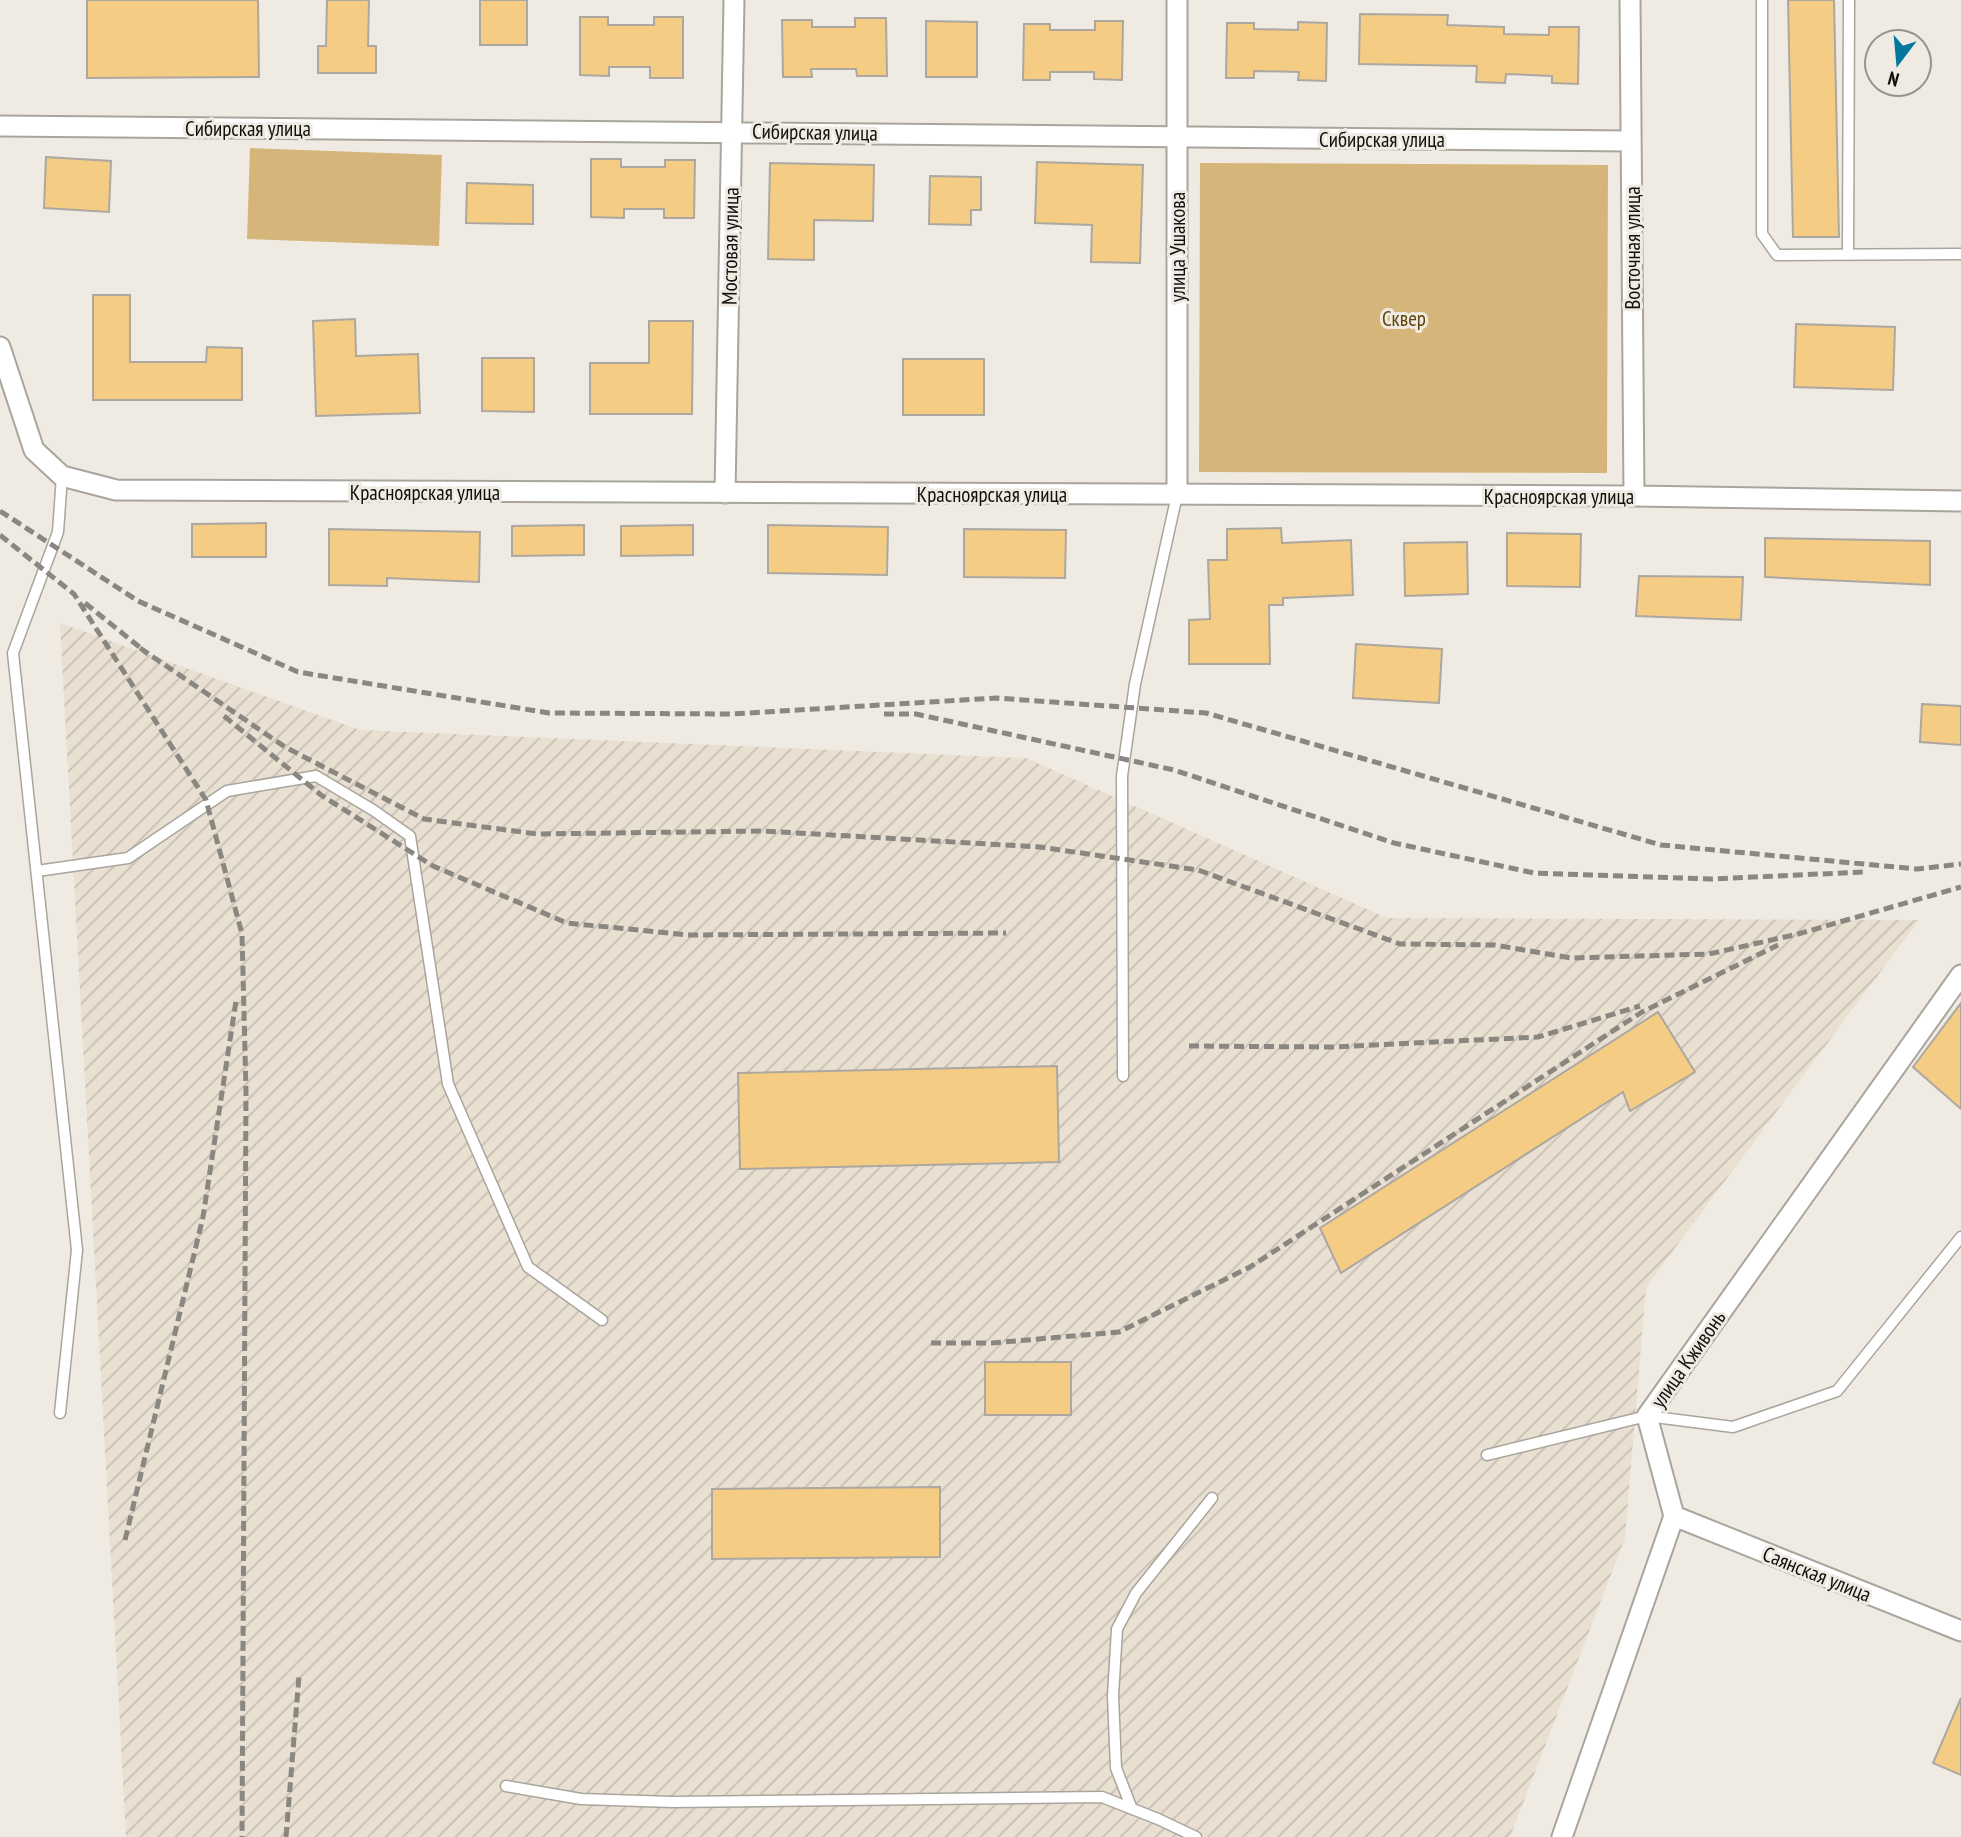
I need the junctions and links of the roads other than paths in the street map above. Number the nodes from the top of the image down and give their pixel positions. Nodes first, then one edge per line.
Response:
1 (734, 0) edge
2 (1177, 0) edge
3 (1630, 0) edge
4 (1762, 0) edge
5 (1849, 0) edge
6 (0, 126) edge
7 (732, 131) junction
8 (1177, 137) junction
9 (1631, 141) junction
10 (1961, 254) edge
11 (1848, 255) junction
12 (0, 347) edge
13 (62, 476) junction
14 (725, 493) junction
15 (1177, 495) junction
16 (1634, 496) junction
17 (1961, 500) edge
18 (37, 871) junction
19 (1961, 975) edge
20 (1123, 1076) dead end
21 (1961, 1237) edge
22 (602, 1320) dead end
23 (60, 1413) dead end
24 (1647, 1416) junction
25 (1487, 1455) dead end
26 (1212, 1497) dead end
27 (1674, 1516) junction
28 (1961, 1631) edge
29 (506, 1786) dead end
30 (1132, 1809) junction
31 (1196, 1837) edge
32 (1562, 1837) edge

1 - 7 street, Мостовая улица
2 - 8 street, улица Ушакова
3 - 9 street, Восточная улица
4 - 11 lane
5 - 11 lane
6 - 7 street, Сибирская улица
7 - 8 street, Сибирская улица
7 - 14 street, Мостовая улица
8 - 9 street, Сибирская улица
8 - 15 street, улица Ушакова
9 - 16 street, Восточная улица
10 - 11 lane
12 - 13 street, Красноярская улица
13 - 14 street, Красноярская улица
13 - 18 lane
14 - 15 street, Красноярская улица
15 - 16 street, Красноярская улица
15 - 20 lane
16 - 17 street, Красноярская улица
18 - 22 lane
18 - 23 lane
19 - 24 street, улица Кживонь
21 - 24 lane
24 - 25 lane
24 - 27 street, улица Кживонь
26 - 30 lane
27 - 28 street, Саянская улица
27 - 32 street
29 - 30 lane
30 - 31 lane

